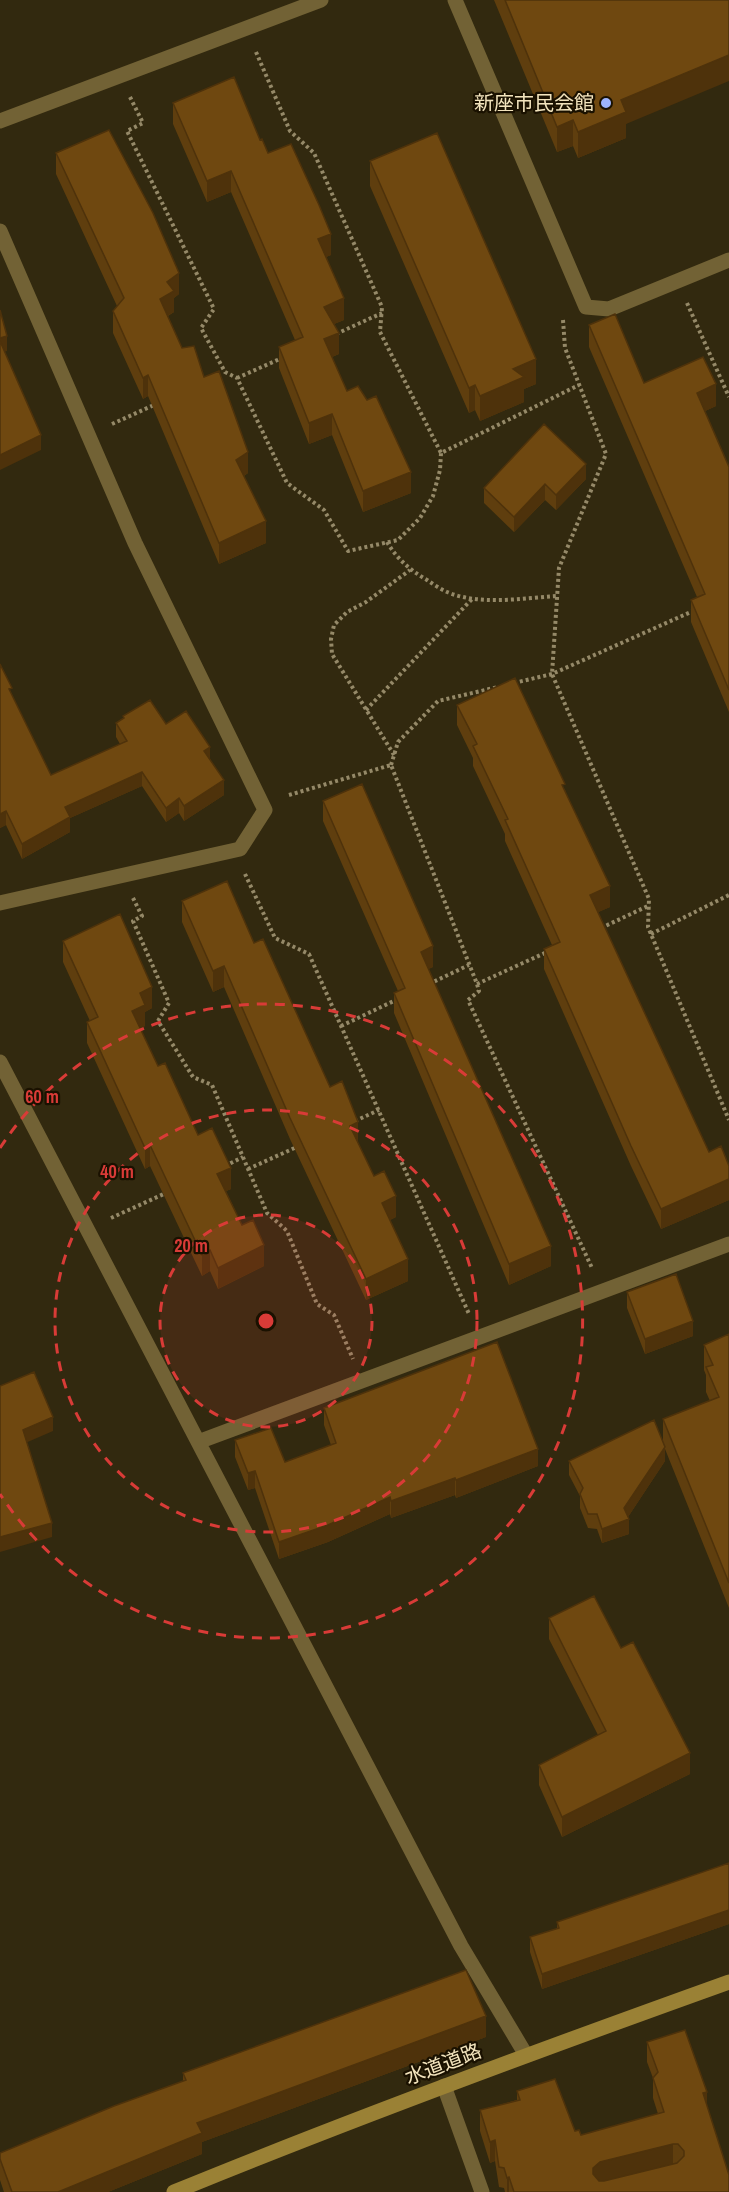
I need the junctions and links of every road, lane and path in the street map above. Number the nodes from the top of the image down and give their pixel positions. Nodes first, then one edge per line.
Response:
1 (321, 0) edge
2 (455, 0) edge
3 (253, 46) dead end
4 (127, 91) dead end
5 (0, 120) edge
6 (0, 231) edge
7 (729, 260) edge
8 (684, 297) dead end
9 (382, 314) junction
10 (563, 314) dead end
11 (330, 337) edge
12 (289, 355) edge
13 (225, 372) junction
14 (214, 377) edge
15 (237, 378) junction
16 (579, 384) junction
17 (729, 397) edge
18 (160, 402) edge
19 (106, 427) dead end
20 (441, 453) junction
21 (387, 542) junction
22 (410, 570) junction
23 (557, 596) junction
24 (472, 599) junction
25 (698, 609) edge
26 (552, 674) junction
27 (366, 710) junction
28 (394, 756) junction
29 (391, 765) junction
30 (289, 795) dead end
31 (244, 873) dead end
32 (130, 892) dead end
33 (729, 895) edge
34 (0, 903) edge
35 (650, 905) junction
36 (596, 930) edge
37 (651, 934) junction
38 (553, 950) edge
39 (469, 965) junction
40 (477, 984) junction
41 (426, 985) edge
42 (405, 995) edge
43 (341, 1026) junction
44 (0, 1062) edge
45 (379, 1110) junction
46 (729, 1120) edge
47 (346, 1125) edge
48 (303, 1144) edge
49 (243, 1157) junction
50 (223, 1166) edge
51 (248, 1169) junction
52 (172, 1190) edge
53 (111, 1218) dead end
54 (729, 1244) edge
55 (593, 1269) dead end
56 (470, 1316) dead end
57 (354, 1361) dead end
58 (198, 1442) junction
59 (729, 1982) edge
60 (526, 2055) junction
61 (444, 2086) junction
62 (174, 2192) edge
63 (482, 2192) edge

1 - 5 street
2 - 7 street
3 - 9 path
4 - 13 path
6 - 34 street
8 - 17 path
9 - 11 path
9 - 20 path
10 - 16 path
12 - 15 path
13 - 14 path
13 - 15 path
15 - 21 path
16 - 20 path
16 - 23 path
18 - 19 path
20 - 21 path
21 - 22 path
22 - 24 path
22 - 27 path
23 - 24 path
23 - 26 path
24 - 27 path
25 - 26 path
26 - 28 path
26 - 35 path
27 - 28 path
28 - 29 path
29 - 30 path
29 - 39 path
31 - 43 path
32 - 49 path
33 - 37 path
35 - 36 path
35 - 37 path
37 - 46 path
38 - 40 path
39 - 40 path
39 - 41 path
40 - 55 path
42 - 43 path
43 - 45 path
44 - 58 street
45 - 47 path
45 - 56 path
48 - 51 path
49 - 50 path
49 - 51 path
51 - 57 path
52 - 53 path
54 - 58 street
58 - 60 street
59 - 60 street, 水道道路
60 - 61 street, 水道道路
61 - 62 street, 水道道路
61 - 63 street

